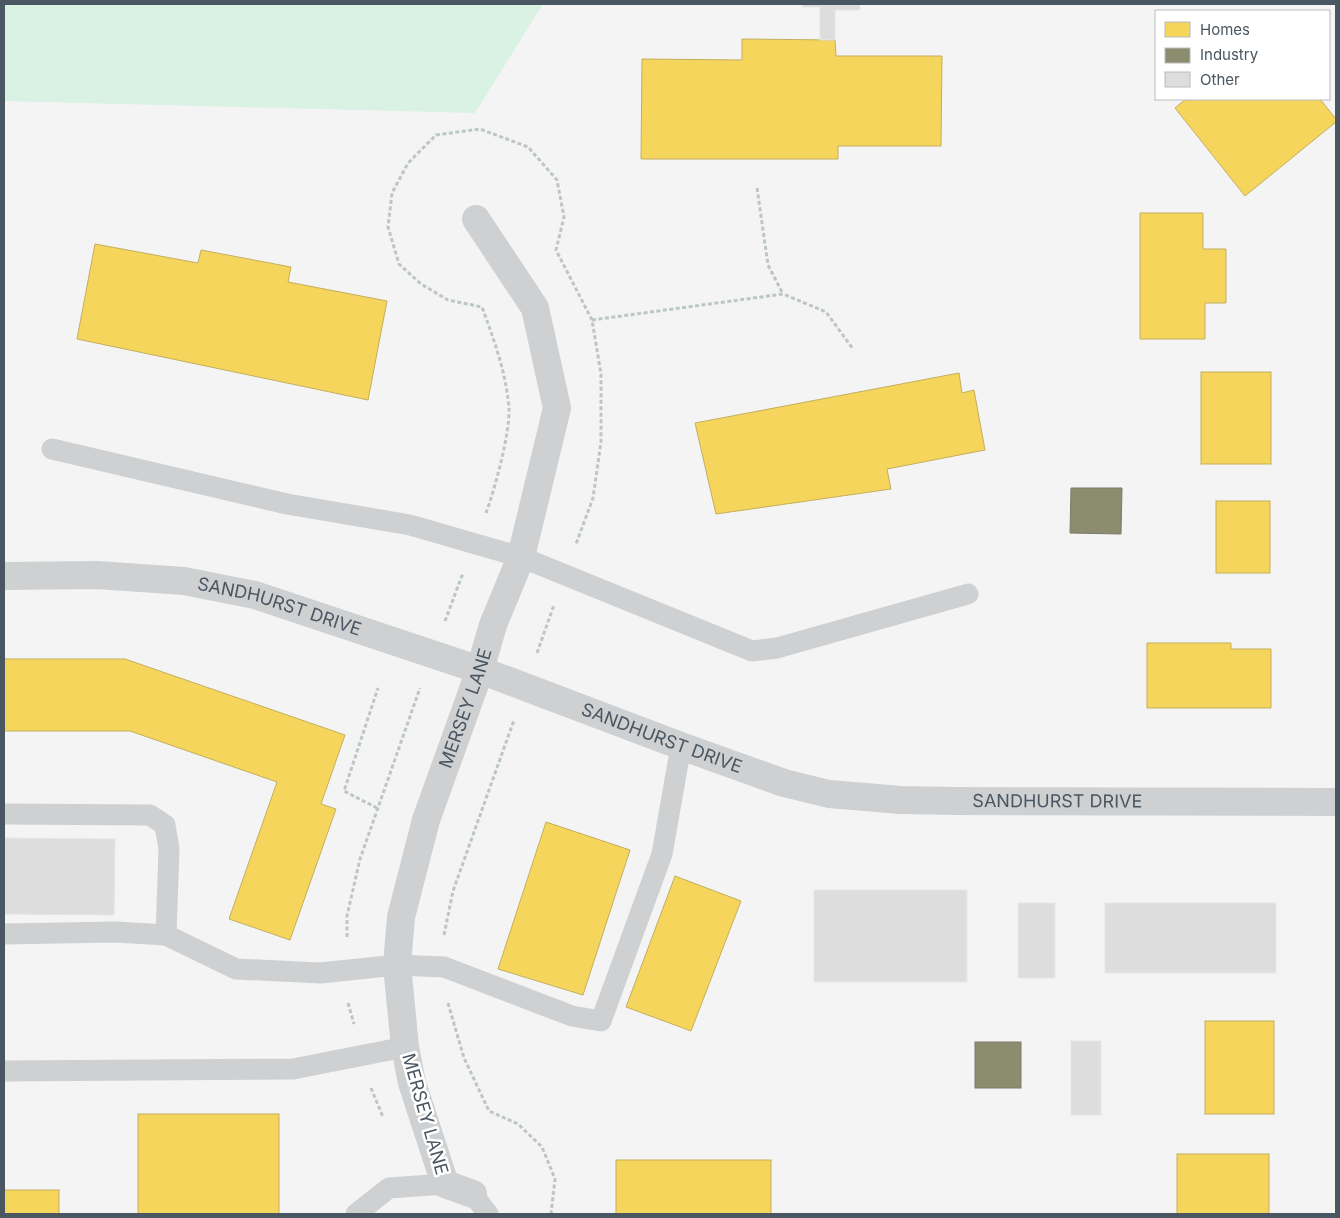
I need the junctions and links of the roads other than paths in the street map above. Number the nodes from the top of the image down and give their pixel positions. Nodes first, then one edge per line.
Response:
1 (476, 220) dead end
2 (52, 449) dead end
3 (520, 558) junction
4 (4, 576) edge
5 (968, 594) dead end
6 (480, 670) junction
7 (680, 746) junction
8 (1336, 802) edge
9 (4, 814) edge
10 (4, 934) edge
11 (166, 935) junction
12 (397, 965) junction
13 (405, 1047) junction
14 (4, 1071) edge
15 (445, 1184) junction
16 (480, 1204) edge
17 (356, 1214) edge

1 - 3 street, MERSEY LANE
2 - 3 lane
3 - 5 lane
3 - 6 street, MERSEY LANE
4 - 6 street, SANDHURST DRIVE
6 - 7 street, SANDHURST DRIVE
6 - 12 street, MERSEY LANE
7 - 8 street, SANDHURST DRIVE
7 - 12 lane
9 - 11 lane
10 - 11 lane
11 - 12 lane
12 - 13 street, MERSEY LANE
13 - 14 lane
13 - 15 street, MERSEY LANE
15 - 16 street, MERSEY LANE
15 - 17 lane

